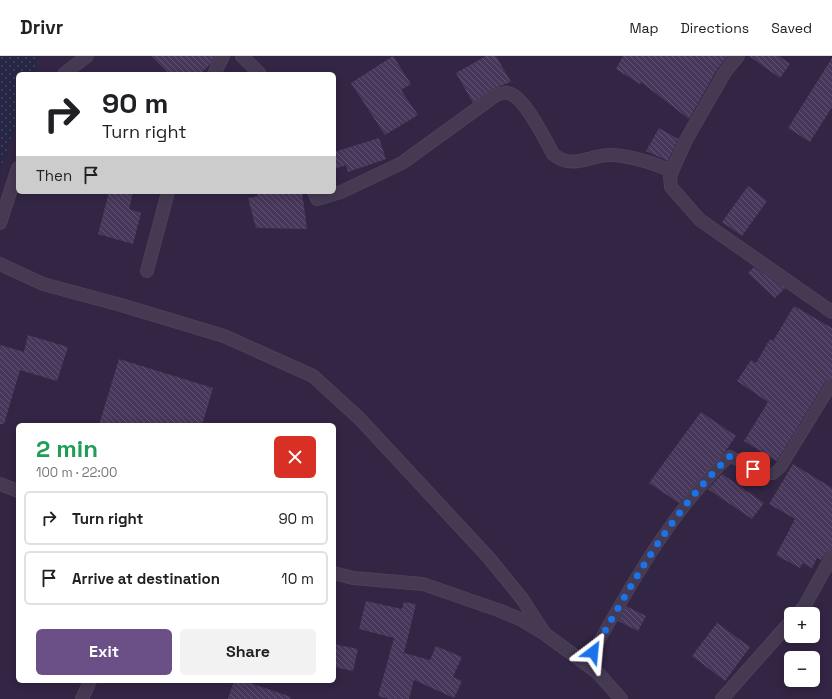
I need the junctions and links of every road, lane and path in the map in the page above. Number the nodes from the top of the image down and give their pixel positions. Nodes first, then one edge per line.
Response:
1 (87, 56) edge
2 (223, 56) edge
3 (242, 56) edge
4 (738, 56) edge
5 (67, 72) edge
6 (215, 72) edge
7 (258, 72) edge
8 (672, 171) junction
9 (16, 174) edge
10 (336, 193) edge
11 (167, 194) edge
12 (315, 194) edge
13 (334, 194) edge
14 (0, 223) edge
15 (0, 264) edge
16 (147, 271) dead end
17 (832, 312) edge
18 (832, 384) edge
19 (0, 484) edge
20 (16, 490) edge
21 (832, 556) edge
22 (336, 574) edge
23 (804, 607) edge
24 (784, 629) edge
25 (545, 634) junction
26 (586, 664) junction
27 (89, 683) edge
28 (82, 699) edge
29 (621, 699) edge
30 (722, 699) edge

1 - 5 street
2 - 6 street
3 - 7 street
4 - 8 street
8 - 10 street
8 - 17 street
9 - 14 street
11 - 16 street
12 - 13 street
15 - 25 street
18 - 26 lane
19 - 20 street
21 - 23 street
22 - 25 street
24 - 30 street
25 - 26 street
26 - 29 street
27 - 28 street

